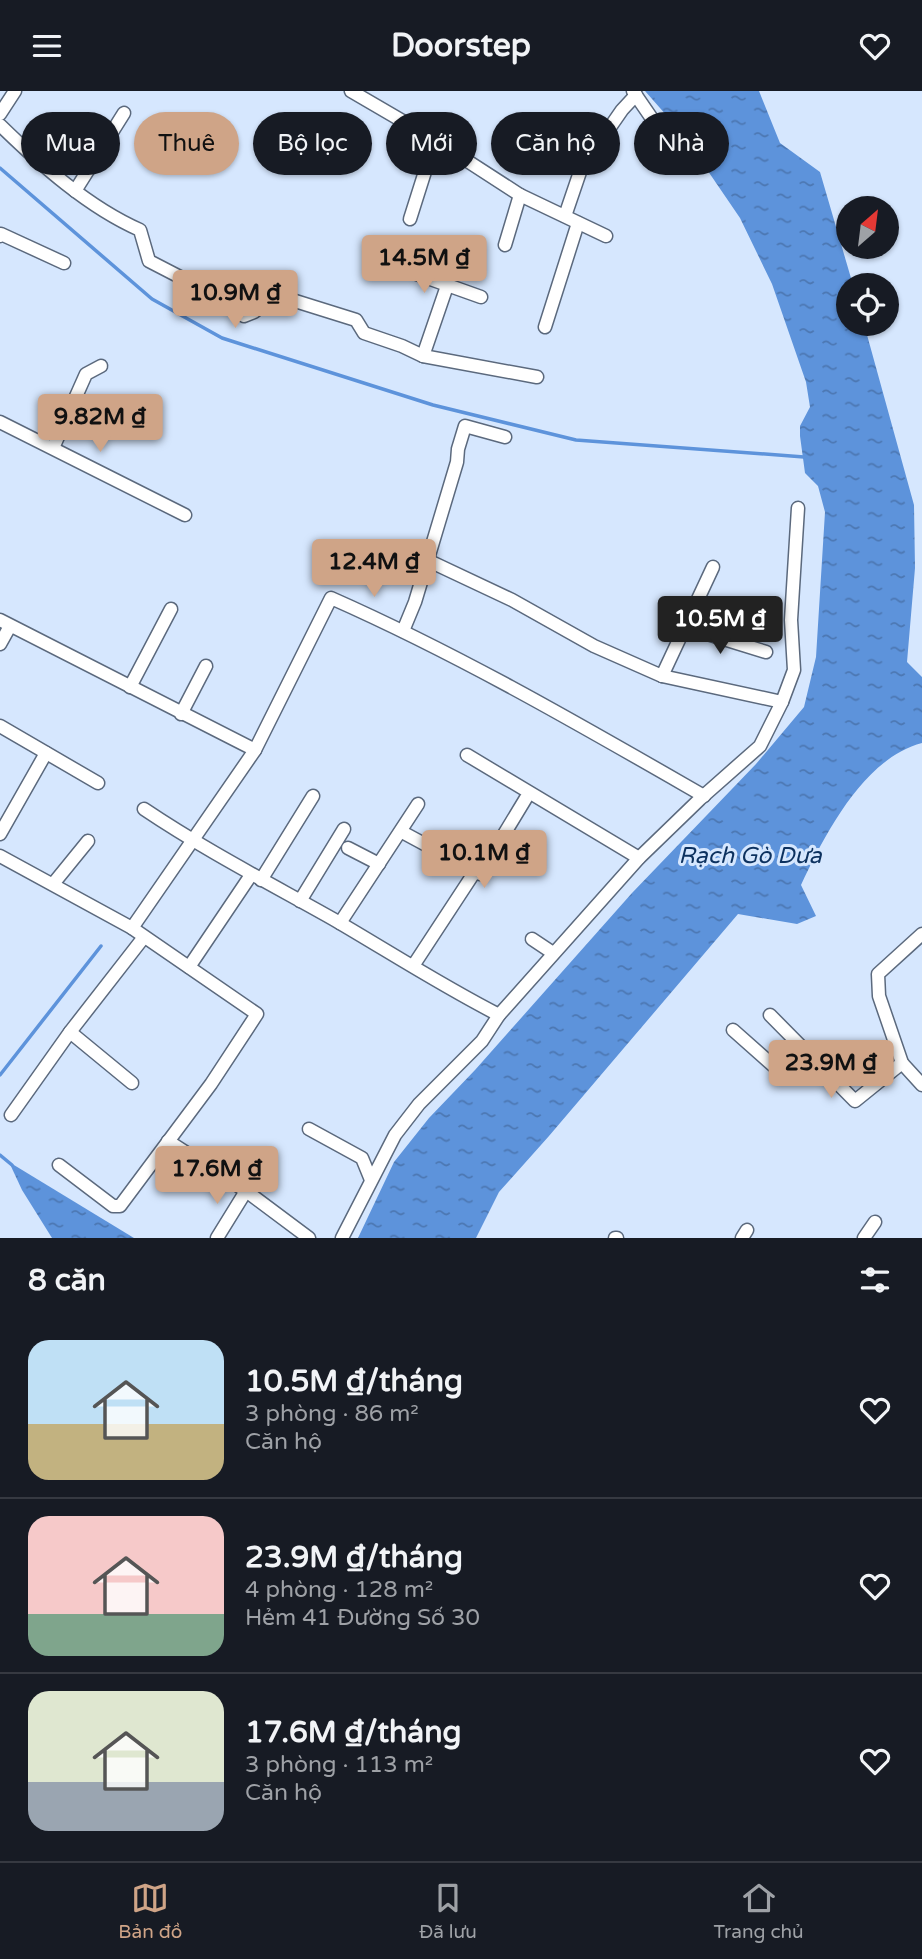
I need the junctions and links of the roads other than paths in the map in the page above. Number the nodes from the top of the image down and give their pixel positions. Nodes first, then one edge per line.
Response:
1 (15, 91) edge
2 (351, 91) edge
3 (635, 93) edge
4 (387, 112) edge
5 (648, 112) edge
6 (124, 113) dead end
7 (0, 114) edge
8 (0, 125) edge
9 (477, 167) edge
10 (424, 175) edge
11 (75, 191) junction
12 (520, 195) junction
13 (565, 216) junction
14 (410, 219) dead end
15 (578, 223) junction
16 (0, 236) edge
17 (606, 236) dead end
18 (505, 245) dead end
19 (380, 261) dead end
20 (64, 263) dead end
21 (447, 286) junction
22 (481, 297) dead end
23 (545, 327) dead end
24 (423, 356) junction
25 (101, 366) dead end
26 (537, 377) dead end
27 (0, 422) edge
28 (505, 437) dead end
29 (53, 449) junction
30 (798, 508) dead end
31 (185, 515) dead end
32 (427, 560) junction
33 (713, 566) dead end
34 (171, 609) dead end
35 (5, 623) edge
36 (685, 627) junction
37 (403, 631) junction
38 (0, 644) edge
39 (766, 652) dead end
40 (206, 666) dead end
41 (662, 676) junction
42 (130, 687) junction
43 (782, 702) junction
44 (181, 714) junction
45 (0, 726) edge
46 (255, 750) junction
47 (46, 753) junction
48 (467, 755) dead end
49 (98, 783) dead end
50 (313, 796) dead end
51 (704, 796) junction
52 (526, 798) dead end
53 (418, 804) dead end
54 (144, 809) dead end
55 (344, 829) dead end
56 (402, 832) junction
57 (0, 834) edge
58 (88, 841) dead end
59 (193, 842) junction
60 (348, 848) dead end
61 (0, 856) edge
62 (639, 857) junction
63 (379, 864) junction
64 (474, 873) junction
65 (256, 877) junction
66 (53, 884) junction
67 (300, 901) junction
68 (340, 923) junction
69 (132, 928) junction
70 (922, 934) edge
71 (144, 937) junction
72 (532, 939) dead end
73 (553, 953) junction
74 (413, 966) junction
75 (189, 967) junction
76 (499, 1015) junction
77 (770, 1015) dead end
78 (733, 1030) dead end
79 (70, 1032) junction
80 (808, 1054) junction
81 (902, 1063) junction
82 (132, 1083) dead end
83 (922, 1085) edge
84 (11, 1115) dead end
85 (309, 1129) dead end
86 (168, 1141) junction
87 (59, 1165) dead end
88 (371, 1180) junction
89 (246, 1191) junction
90 (875, 1222) dead end
91 (217, 1238) edge
92 (309, 1238) edge
93 (342, 1238) edge
94 (864, 1238) edge

1 - 7 street
2 - 4 street
3 - 5 street
3 - 13 street
6 - 11 street
8 - 11 street
9 - 12 street
10 - 14 street
11 - 24 street
12 - 13 street
12 - 18 street
13 - 15 street
15 - 17 street
15 - 23 street
16 - 20 street
19 - 21 street
21 - 22 street
21 - 24 street
24 - 26 street
25 - 29 street
27 - 29 street
28 - 32 street
29 - 31 street
30 - 43 street
32 - 37 street
32 - 41 street
33 - 36 street
34 - 42 street
35 - 38 street
35 - 42 street
36 - 39 street
36 - 41 street
37 - 46 street
37 - 51 street
40 - 44 street
41 - 43 street
42 - 44 street
43 - 51 street
44 - 46 street
45 - 47 street
46 - 59 street
47 - 49 street
47 - 57 street
48 - 62 street
50 - 65 street
51 - 62 street
52 - 64 street
53 - 56 street
54 - 59 street
55 - 67 street
56 - 63 street
56 - 64 street
58 - 66 street
59 - 65 street
59 - 69 street
60 - 63 street
61 - 66 street
62 - 73 street
63 - 68 street
64 - 74 street
65 - 67 street
65 - 75 street
66 - 69 street
67 - 68 street
68 - 74 street
69 - 71 street
70 - 81 street
71 - 75 street
71 - 79 street
72 - 73 street
73 - 76 street
74 - 76 street
75 - 86 street
76 - 88 street
77 - 80 street
78 - 80 street
79 - 82 street
79 - 84 street
80 - 81 street
81 - 83 street
85 - 88 street
86 - 87 street
86 - 89 street
88 - 93 street
89 - 91 street
89 - 92 street
90 - 94 street

